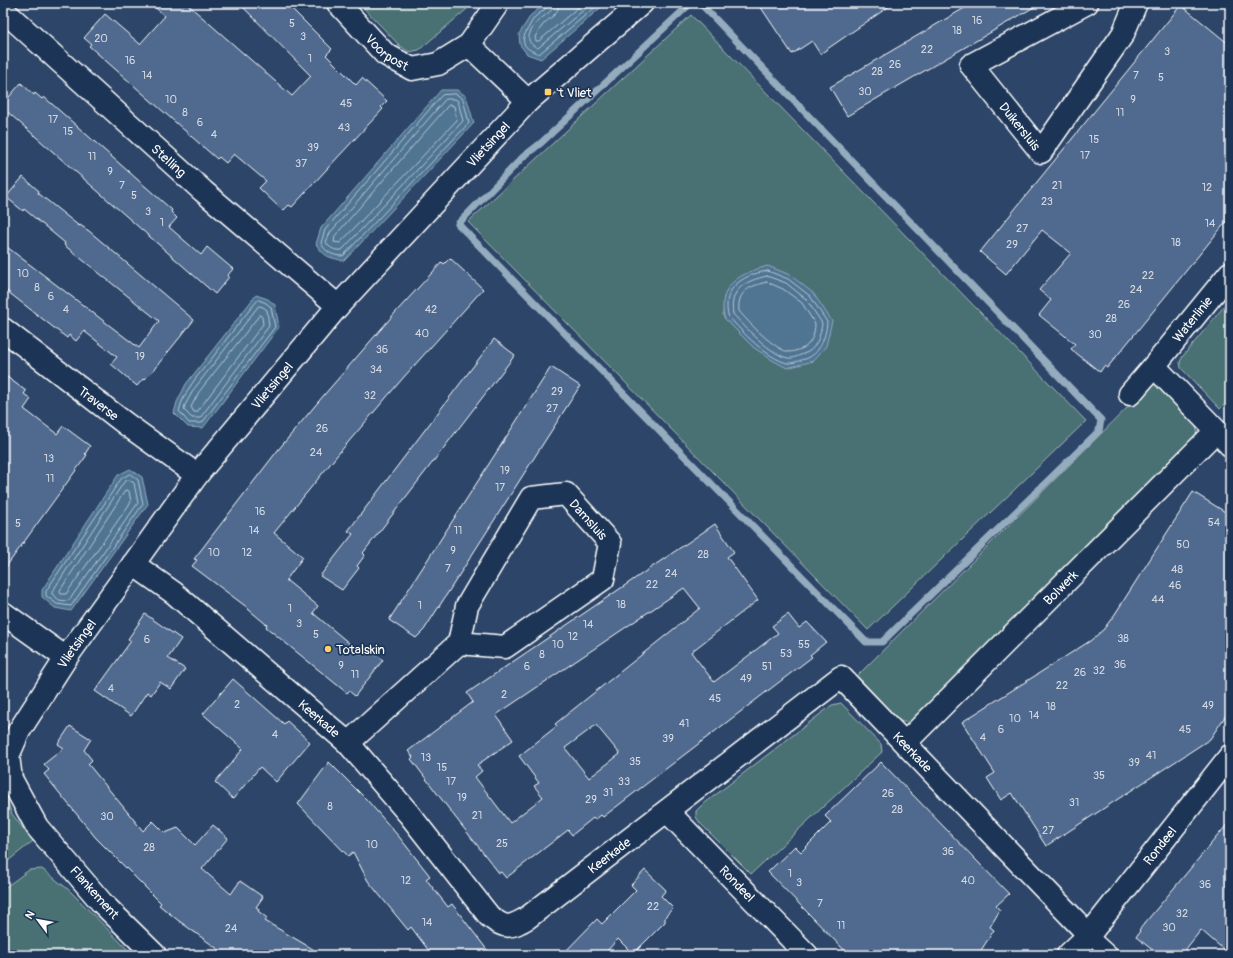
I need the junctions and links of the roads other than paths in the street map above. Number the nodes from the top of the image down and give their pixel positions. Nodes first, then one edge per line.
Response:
1 (338, 3) edge
2 (495, 3) edge
3 (642, 3) edge
4 (1087, 3) edge
5 (1136, 3) edge
6 (3, 10) edge
7 (469, 45) junction
8 (528, 101) junction
9 (1230, 273) edge
10 (338, 306) junction
11 (3, 329) edge
12 (1154, 366) junction
13 (1130, 394) dead end
14 (1223, 438) edge
15 (197, 476) junction
16 (133, 564) junction
17 (3, 613) edge
18 (459, 643) junction
19 (66, 658) junction
20 (348, 743) junction
21 (905, 743) junction
22 (1230, 756) edge
23 (667, 811) junction
24 (37, 827) joint
25 (1089, 935) junction
26 (155, 955) edge
27 (807, 955) edge
28 (1068, 955) edge
29 (1111, 955) edge

1 - 7 street, Voorpost
2 - 7 street, Voorpost
3 - 8 street, Vlietsingel
4 - 5 street, Duikersluis
6 - 10 street, Stelling
7 - 8 street
8 - 10 street, Vlietsingel
9 - 12 street, Waterlinie
10 - 15 street, Vlietsingel
11 - 15 street, Traverse
12 - 13 street, Waterlinie
12 - 14 street
14 - 21 street, Bolwerk
15 - 16 street, Vlietsingel
16 - 19 street, Vlietsingel
16 - 20 street, Keerkade
17 - 19 street
18 - 18 street, Damsluis
18 - 20 street
19 - 24 street, Vlietsingel
20 - 23 street, Keerkade
21 - 23 street, Keerkade
21 - 25 street, Keerkade
22 - 25 street, Rondeel
23 - 27 street, Rondeel
24 - 26 street, Flankement
25 - 28 street, Rondeel
25 - 29 lane

